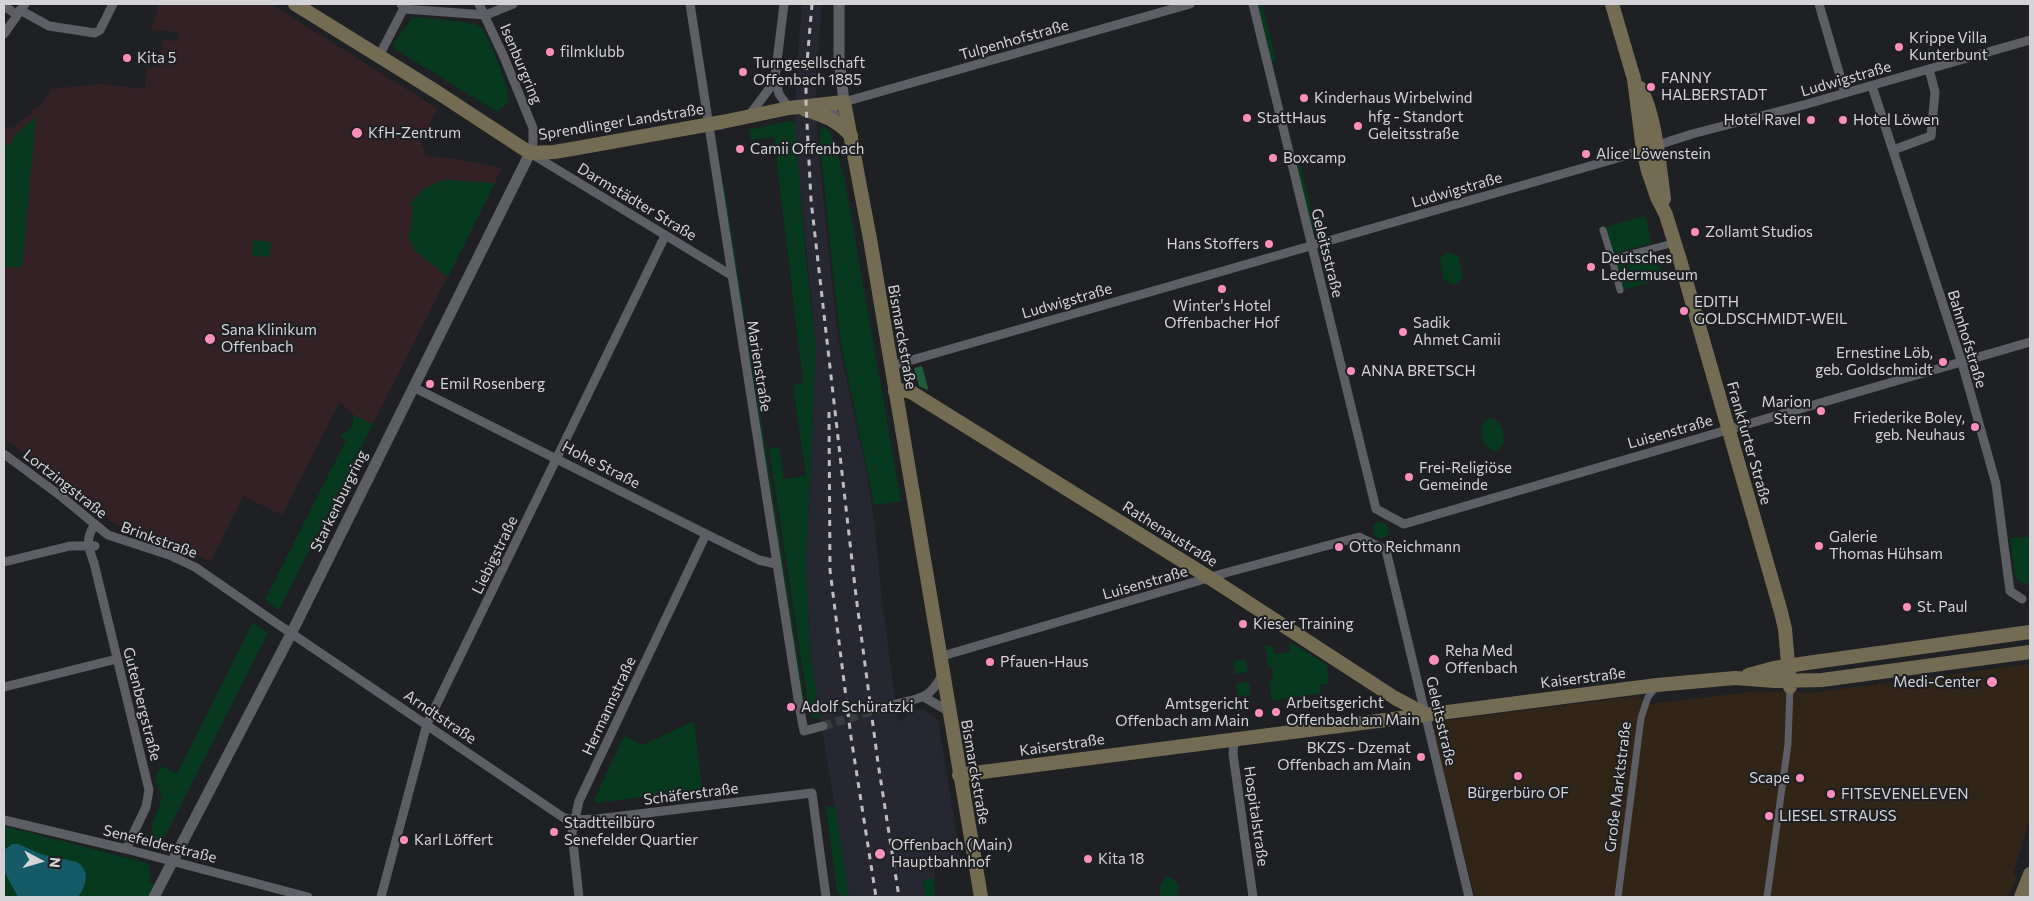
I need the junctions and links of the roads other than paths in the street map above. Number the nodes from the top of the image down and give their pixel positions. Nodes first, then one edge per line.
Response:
1 (113, 4) edge
2 (295, 4) edge
3 (479, 4) edge
4 (513, 4) edge
5 (690, 4) edge
6 (784, 4) edge
7 (839, 4) edge
8 (1190, 4) edge
9 (1253, 4) edge
10 (1612, 4) edge
11 (1819, 4) edge
12 (404, 5) edge
13 (4, 6) edge
14 (20, 9) edge
15 (486, 15) junction
16 (4, 34) edge
17 (2030, 40) edge
18 (379, 56) junction
19 (1929, 69) junction
20 (774, 78) junction
21 (1872, 86) junction
22 (1845, 93) junction
23 (1644, 97) joint
24 (844, 102) junction
25 (794, 107) junction
26 (748, 117) junction
27 (708, 125) junction
28 (851, 136) junction
29 (1650, 148) junction
30 (1893, 150) junction
31 (530, 153) junction
32 (1603, 230) dead end
33 (665, 236) junction
34 (1674, 242) junction
35 (1311, 246) junction
36 (1612, 259) junction
37 (731, 275) junction
38 (1620, 290) dead end
39 (2030, 342) edge
40 (1962, 363) junction
41 (891, 366) junction
42 (414, 387) junction
43 (895, 391) junction
44 (1728, 430) junction
45 (4, 454) edge
46 (558, 458) junction
47 (95, 524) junction
48 (1404, 524) joint
49 (706, 534) junction
50 (108, 535) junction
51 (1359, 537) joint
52 (91, 546) junction
53 (4, 562) edge
54 (776, 564) junction
55 (1210, 578) junction
56 (2022, 599) dead end
57 (2030, 632) edge
58 (291, 634) junction
59 (1887, 652) junction
60 (2030, 652) edge
61 (939, 657) junction
62 (117, 659) junction
63 (1788, 666) junction
64 (1890, 671) junction
65 (942, 675) junction
66 (1735, 678) junction
67 (1790, 684) junction
68 (1657, 685) junction
69 (4, 687) edge
70 (924, 697) junction
71 (896, 704) tunnel mouth
72 (948, 711) junction
73 (1426, 714) junction
74 (427, 724) junction
75 (822, 726) tunnel mouth
76 (1234, 739) junction
77 (960, 775) junction
78 (4, 820) edge
79 (574, 820) junction
80 (126, 849) junction
81 (174, 862) junction
82 (2030, 874) edge
83 (154, 897) edge
84 (308, 897) edge
85 (381, 897) edge
86 (579, 897) edge
87 (826, 897) edge
88 (981, 897) edge
89 (1253, 897) edge
90 (1469, 897) edge
91 (1618, 897) edge
92 (1767, 897) edge
93 (2021, 897) edge

1 - 14 street
2 - 18 main road, Sprendlinger Landstraße
3 - 15 street, Isenburgring
4 - 15 street, Isenburgring
5 - 27 street, Marienstraße
6 - 20 street
7 - 24 street, Bismarckstraße
8 - 24 street, Tulpenhofstraße
9 - 35 street, Geleitsstraße
10 - 29 main road, Frankfurter Straße
11 - 22 street
12 - 15 street, Isenburgring
12 - 18 street, Isenburgring
13 - 14 street
14 - 16 street
15 - 31 street, Isenburgring
17 - 19 street, Ludwigstraße
18 - 31 main road, Sprendlinger Landstraße
19 - 21 street, Ludwigstraße
19 - 30 street
20 - 25 street
20 - 26 street
21 - 22 street, Ludwigstraße
21 - 30 street, Bahnhofstraße
22 - 29 street, Ludwigstraße
23 - 23 street
24 - 25 main road, Sprendlinger Landstraße
24 - 28 main road, Bismarckstraße
25 - 26 main road, Sprendlinger Landstraße
25 - 28 main road
26 - 27 main road, Sprendlinger Landstraße
27 - 31 main road, Sprendlinger Landstraße
27 - 37 street, Marienstraße
28 - 41 main road, Bismarckstraße
29 - 34 main road, Frankfurter Straße
29 - 35 street, Ludwigstraße
30 - 40 street, Bahnhofstraße
31 - 33 street, Darmstädter Straße
31 - 42 street, Starkenburgring
32 - 36 street
33 - 37 street, Darmstädter Straße
33 - 46 street, Liebigstraße
34 - 36 street
34 - 44 main road, Frankfurter Straße
35 - 41 street, Ludwigstraße
35 - 48 street, Geleitsstraße
36 - 38 street
37 - 54 street, Marienstraße
39 - 40 street, Luisenstraße
40 - 44 street, Luisenstraße
40 - 56 street, Bahnhofstraße
41 - 43 main road, Bismarckstraße
42 - 46 street, Hohe Straße
42 - 58 street, Starkenburgring
43 - 55 main road, Rathenaustraße
43 - 61 main road, Bismarckstraße
44 - 48 street, Luisenstraße
44 - 63 main road, Frankfurter Straße
45 - 47 street, Lortzingstraße
46 - 49 street, Hohe Straße
46 - 74 street, Liebigstraße
47 - 50 street, Lortzingstraße
47 - 52 street, Gutenbergstraße
49 - 54 street, Hohe Straße
49 - 79 street, Hermannstraße
50 - 52 street, Brinkstraße
50 - 58 street, Brinkstraße
51 - 55 street, Luisenstraße
51 - 73 street, Geleitsstraße
52 - 53 street
52 - 62 street, Gutenbergstraße
54 - 75 street, Marienstraße
55 - 61 street, Luisenstraße
55 - 73 main road, Rathenaustraße
57 - 59 main road, Kaiserstraße
58 - 74 street, Arndtstraße
58 - 81 street, Starkenburgring
59 - 63 main road, Kaiserstraße
59 - 64 main road
60 - 64 main road, Kaiserstraße
61 - 65 main road, Bismarckstraße
62 - 69 street
62 - 80 street, Gutenbergstraße
63 - 66 main road, Kaiserstraße
63 - 67 main road, Frankfurter Straße
64 - 67 main road, Kaiserstraße
65 - 70 street
65 - 72 main road, Bismarckstraße
66 - 67 main road, Kaiserstraße
66 - 68 main road, Kaiserstraße
67 - 92 street, Frankfurter Straße
68 - 73 main road, Kaiserstraße
68 - 91 street, Große Marktstraße
70 - 71 street
70 - 72 street, Bismarckstraße
72 - 77 main road, Bismarckstraße
73 - 76 main road, Kaiserstraße
73 - 90 street, Geleitsstraße
74 - 79 street, Arndtstraße
74 - 85 street, Liebigstraße
76 - 77 main road, Kaiserstraße
76 - 89 street, Hospitalstraße
77 - 88 main road, Bismarckstraße
78 - 80 street, Senefelderstraße
79 - 86 street, Hermannstraße
79 - 87 street, Schäferstraße
80 - 81 street, Senefelderstraße
81 - 83 street, Starkenburgring
81 - 84 street, Senefelderstraße
82 - 93 main road

